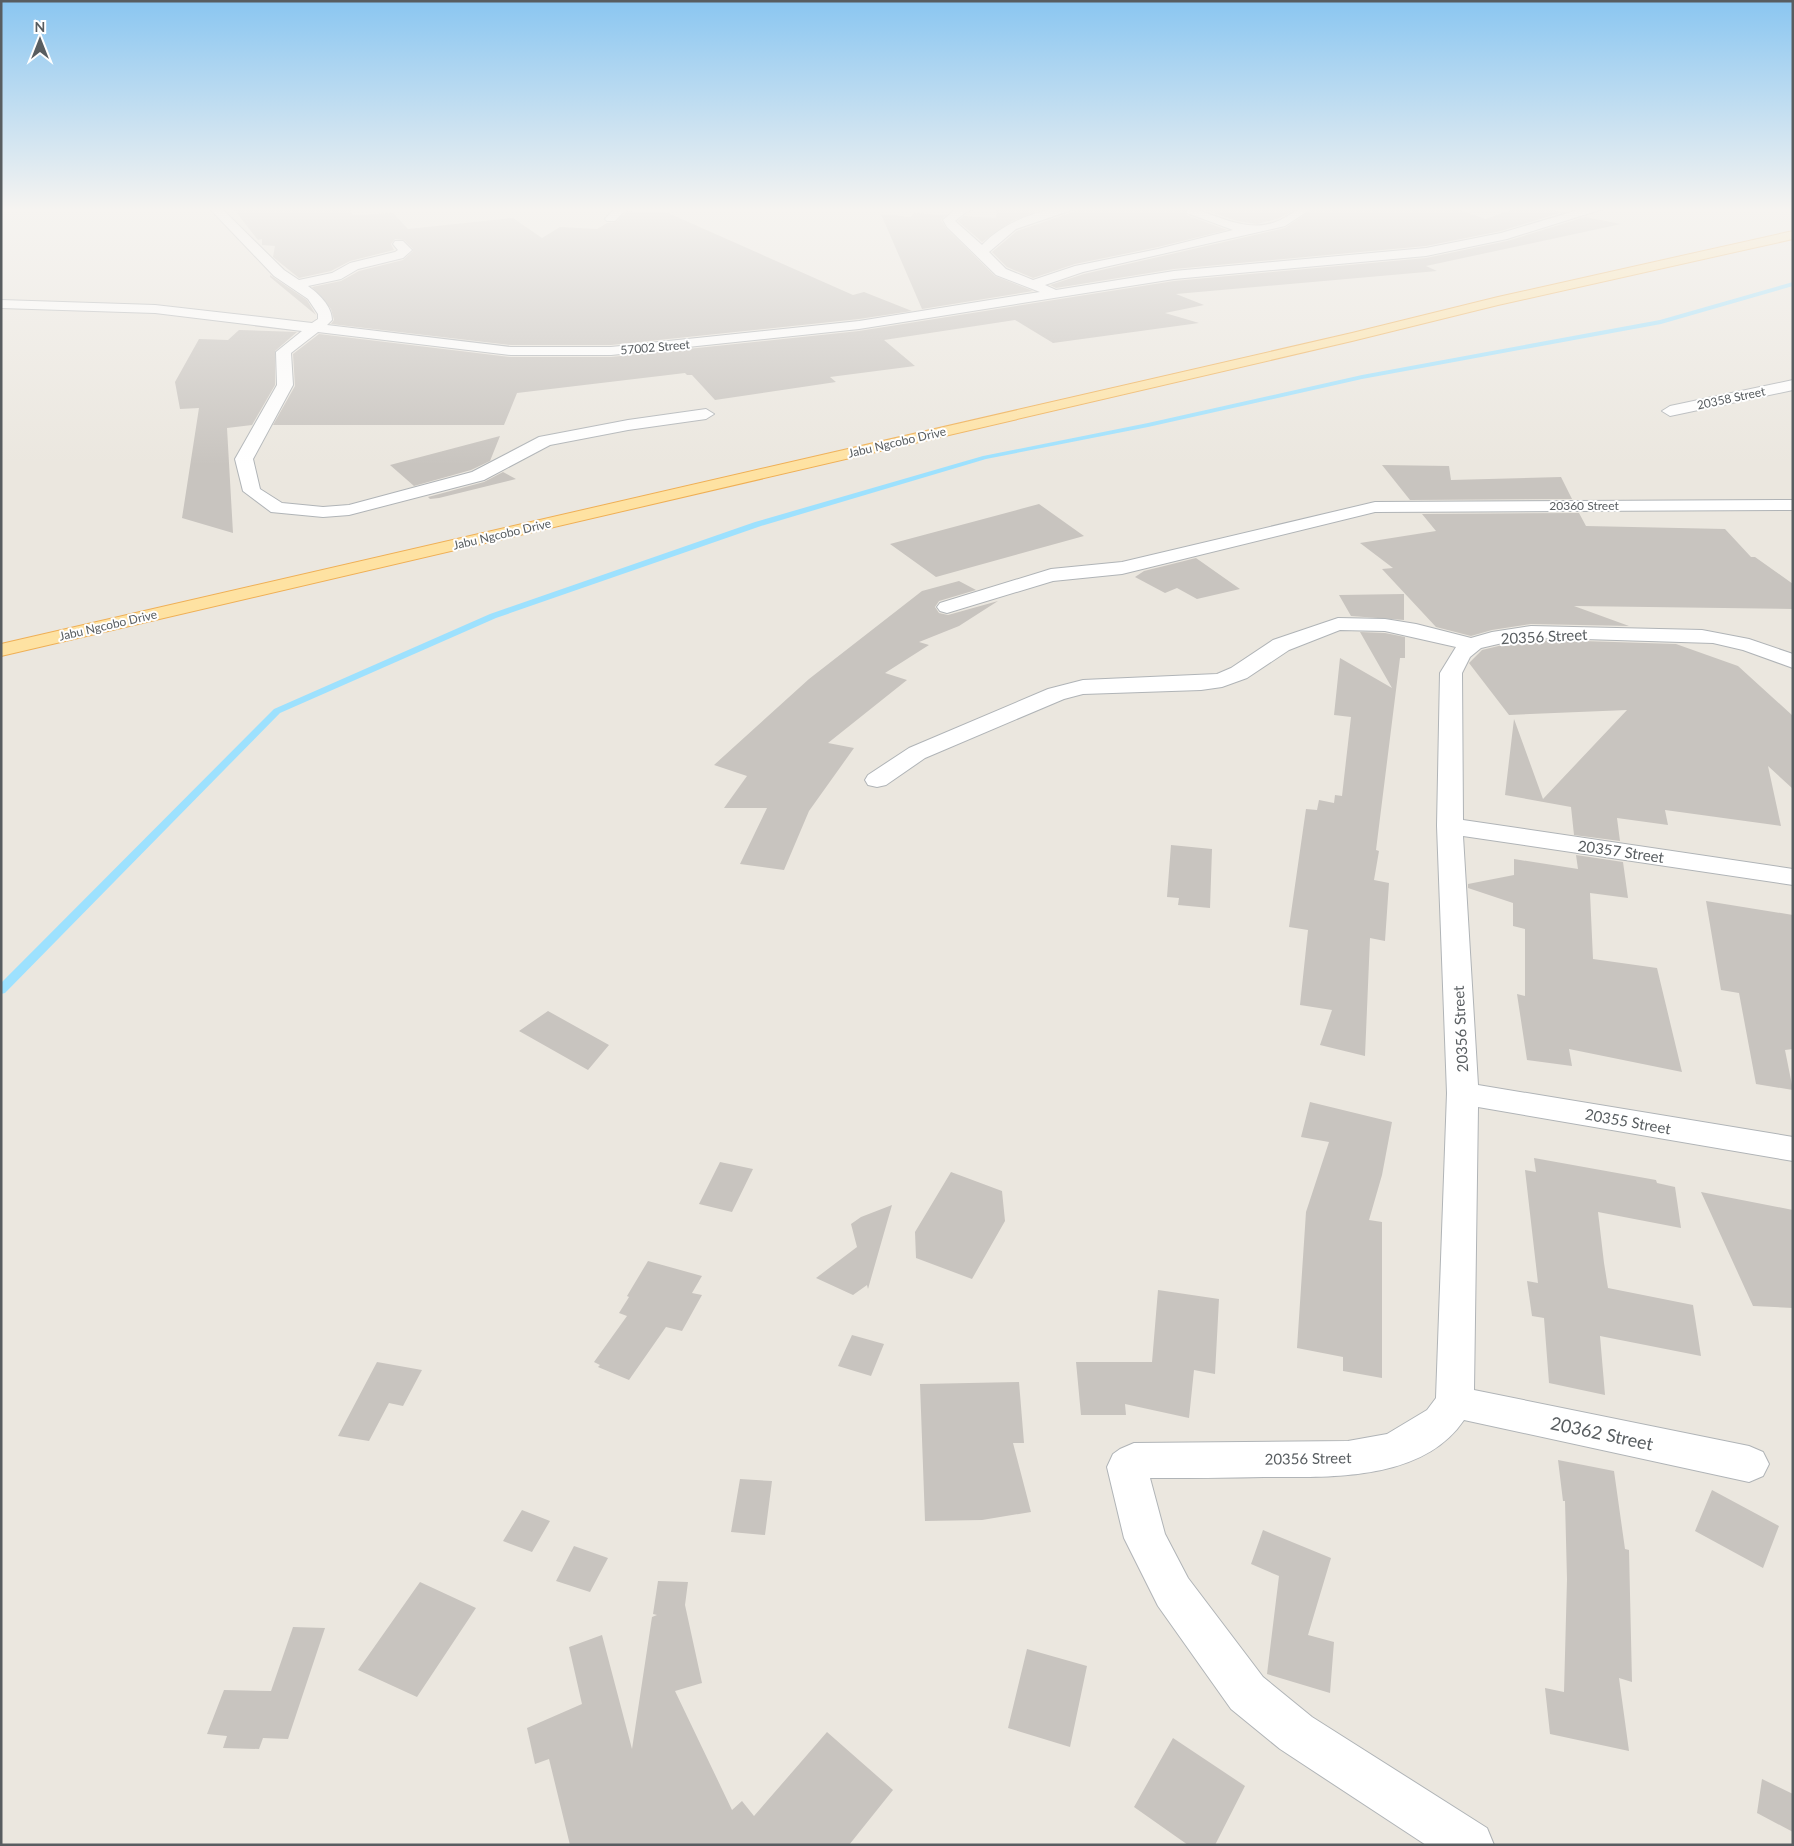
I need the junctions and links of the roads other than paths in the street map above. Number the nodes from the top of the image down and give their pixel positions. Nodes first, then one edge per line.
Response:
1 (309, 293) edge
2 (1052, 293) edge
3 (1068, 293) edge
4 (1533, 293) edge
5 (1056, 295) junction
6 (1, 304) edge
7 (315, 329) junction
8 (1793, 385) edge
9 (1670, 411) dead end
10 (706, 414) dead end
11 (1793, 505) edge
12 (947, 607) dead end
13 (1473, 645) junction
14 (1, 650) edge
15 (1793, 662) edge
16 (877, 780) dead end
17 (1450, 826) junction
18 (1793, 877) edge
19 (1463, 1093) junction
20 (1793, 1149) edge
21 (1455, 1402) junction
22 (1749, 1464) dead end
23 (1470, 1845) edge

1 - 7 street
2 - 5 street
3 - 5 street, 57002 Street
4 - 14 main road, Jabu Ngcobo Drive
5 - 7 street, 57002 Street
6 - 7 street, 57002 Street
7 - 10 street
8 - 9 street, 20358 Street
11 - 12 street, 20360 Street
13 - 15 street, 20356 Street
13 - 16 street
13 - 17 street, 20356 Street
17 - 18 street, 20357 Street
17 - 19 street, 20356 Street
19 - 20 street, 20355 Street
19 - 21 street, 20356 Street
21 - 22 street, 20362 Street
21 - 23 street, 20356 Street

